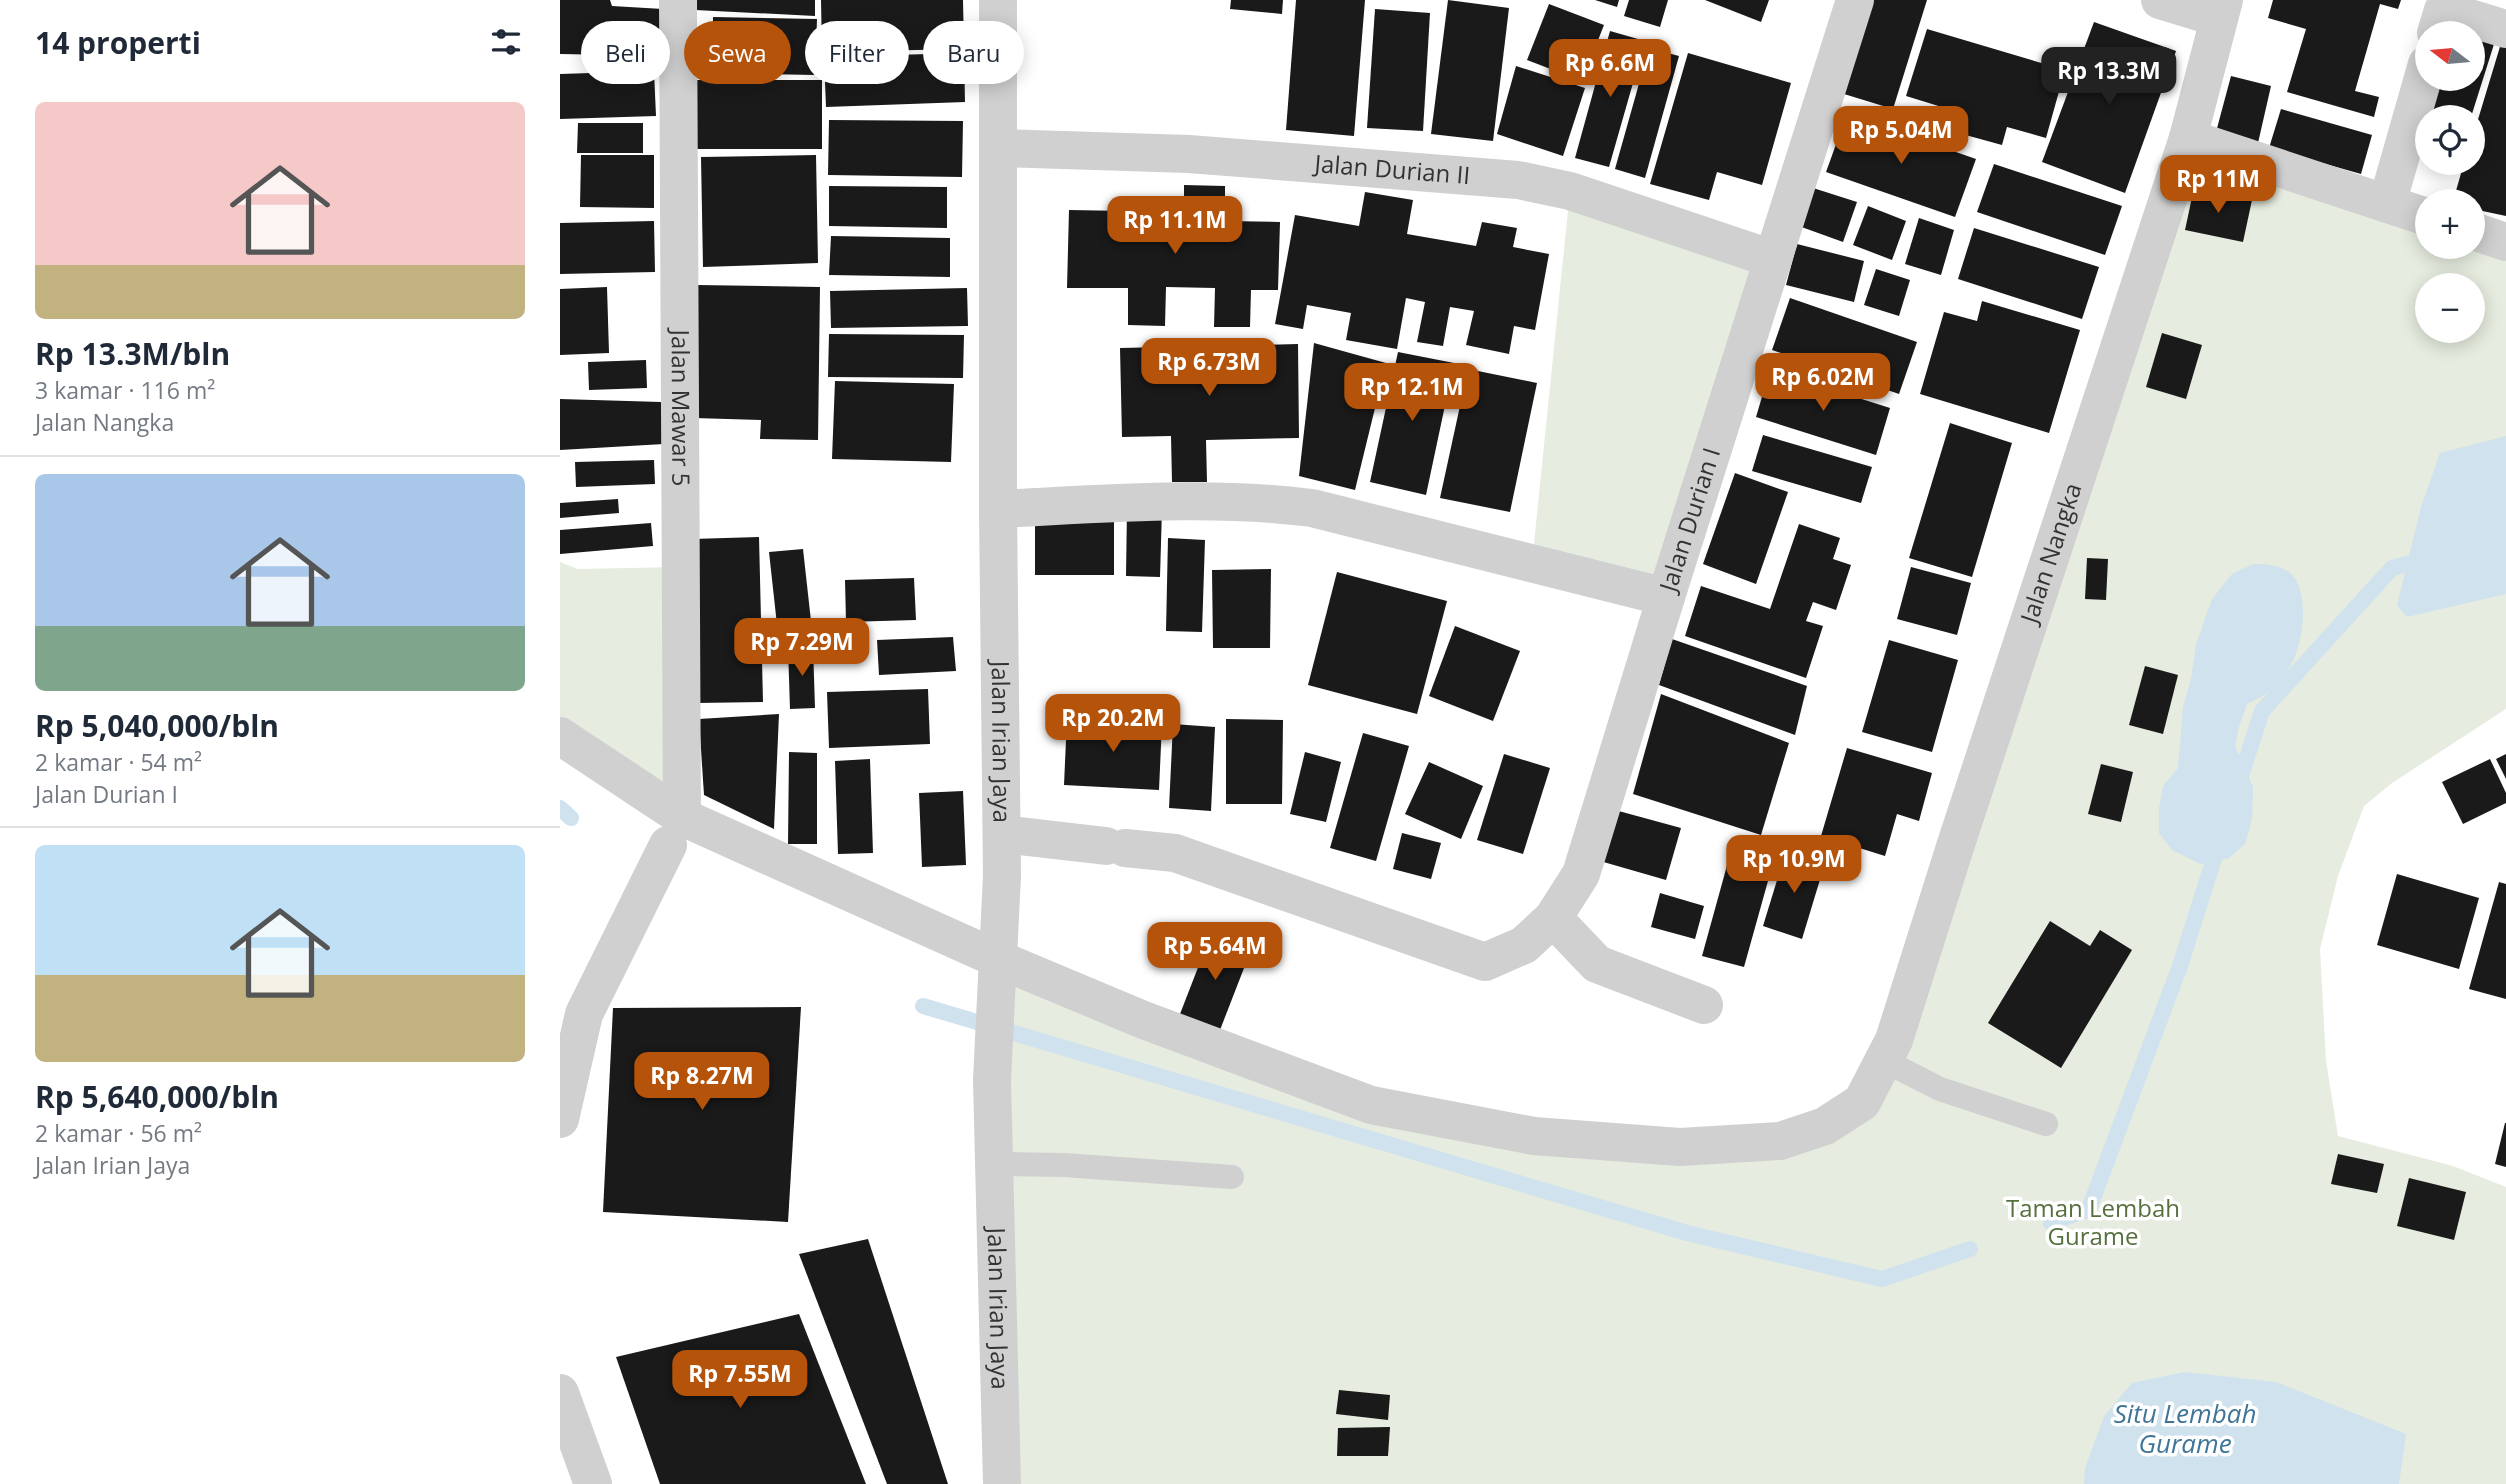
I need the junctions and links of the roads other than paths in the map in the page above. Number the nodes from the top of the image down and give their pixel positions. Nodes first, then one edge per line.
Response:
1 (678, 0) edge
2 (998, 0) edge
3 (1855, 0) edge
4 (2160, 0) edge
5 (2221, 9) edge
6 (2440, 21) edge
7 (2479, 21) edge
8 (2485, 23) edge
9 (2506, 29) edge
10 (2419, 91) edge
11 (2188, 138) junction
12 (999, 148) junction
13 (2387, 204) junction
14 (2415, 213) edge
15 (2485, 235) edge
16 (2506, 242) edge
17 (1773, 259) junction
18 (998, 509) junction
19 (1665, 597) junction
20 (560, 736) edge
21 (675, 831) junction
22 (1002, 834) junction
23 (1553, 918) junction
24 (998, 959) junction
25 (1704, 1005) dead end
26 (572, 1011) edge
27 (1883, 1060) junction
28 (560, 1119) edge
29 (2046, 1125) dead end
30 (994, 1164) junction
31 (1232, 1177) dead end
32 (560, 1393) edge
33 (593, 1484) edge
34 (1002, 1484) edge

1 - 21 street, Jalan Mawar 5
2 - 12 street, Jalan Irian Jaya
3 - 17 street, Jalan Durian I
4 - 5 street
5 - 11 street, Jalan Nangka
6 - 7 street
8 - 9 street
10 - 13 street
11 - 13 street
11 - 27 street, Jalan Nangka
12 - 17 street, Jalan Durian II
12 - 18 street, Jalan Irian Jaya
13 - 14 street
15 - 16 street
17 - 19 street, Jalan Durian I
18 - 19 street
18 - 22 street, Jalan Irian Jaya
19 - 23 street, Jalan Durian I
20 - 21 street
21 - 24 street
21 - 26 street
22 - 23 street, Jalan Durian I
22 - 24 street, Jalan Irian Jaya
23 - 25 street
24 - 27 street, Jalan Nangka
24 - 30 street, Jalan Irian Jaya
26 - 28 street
27 - 29 lane
30 - 31 lane
30 - 34 street, Jalan Irian Jaya
32 - 33 street

